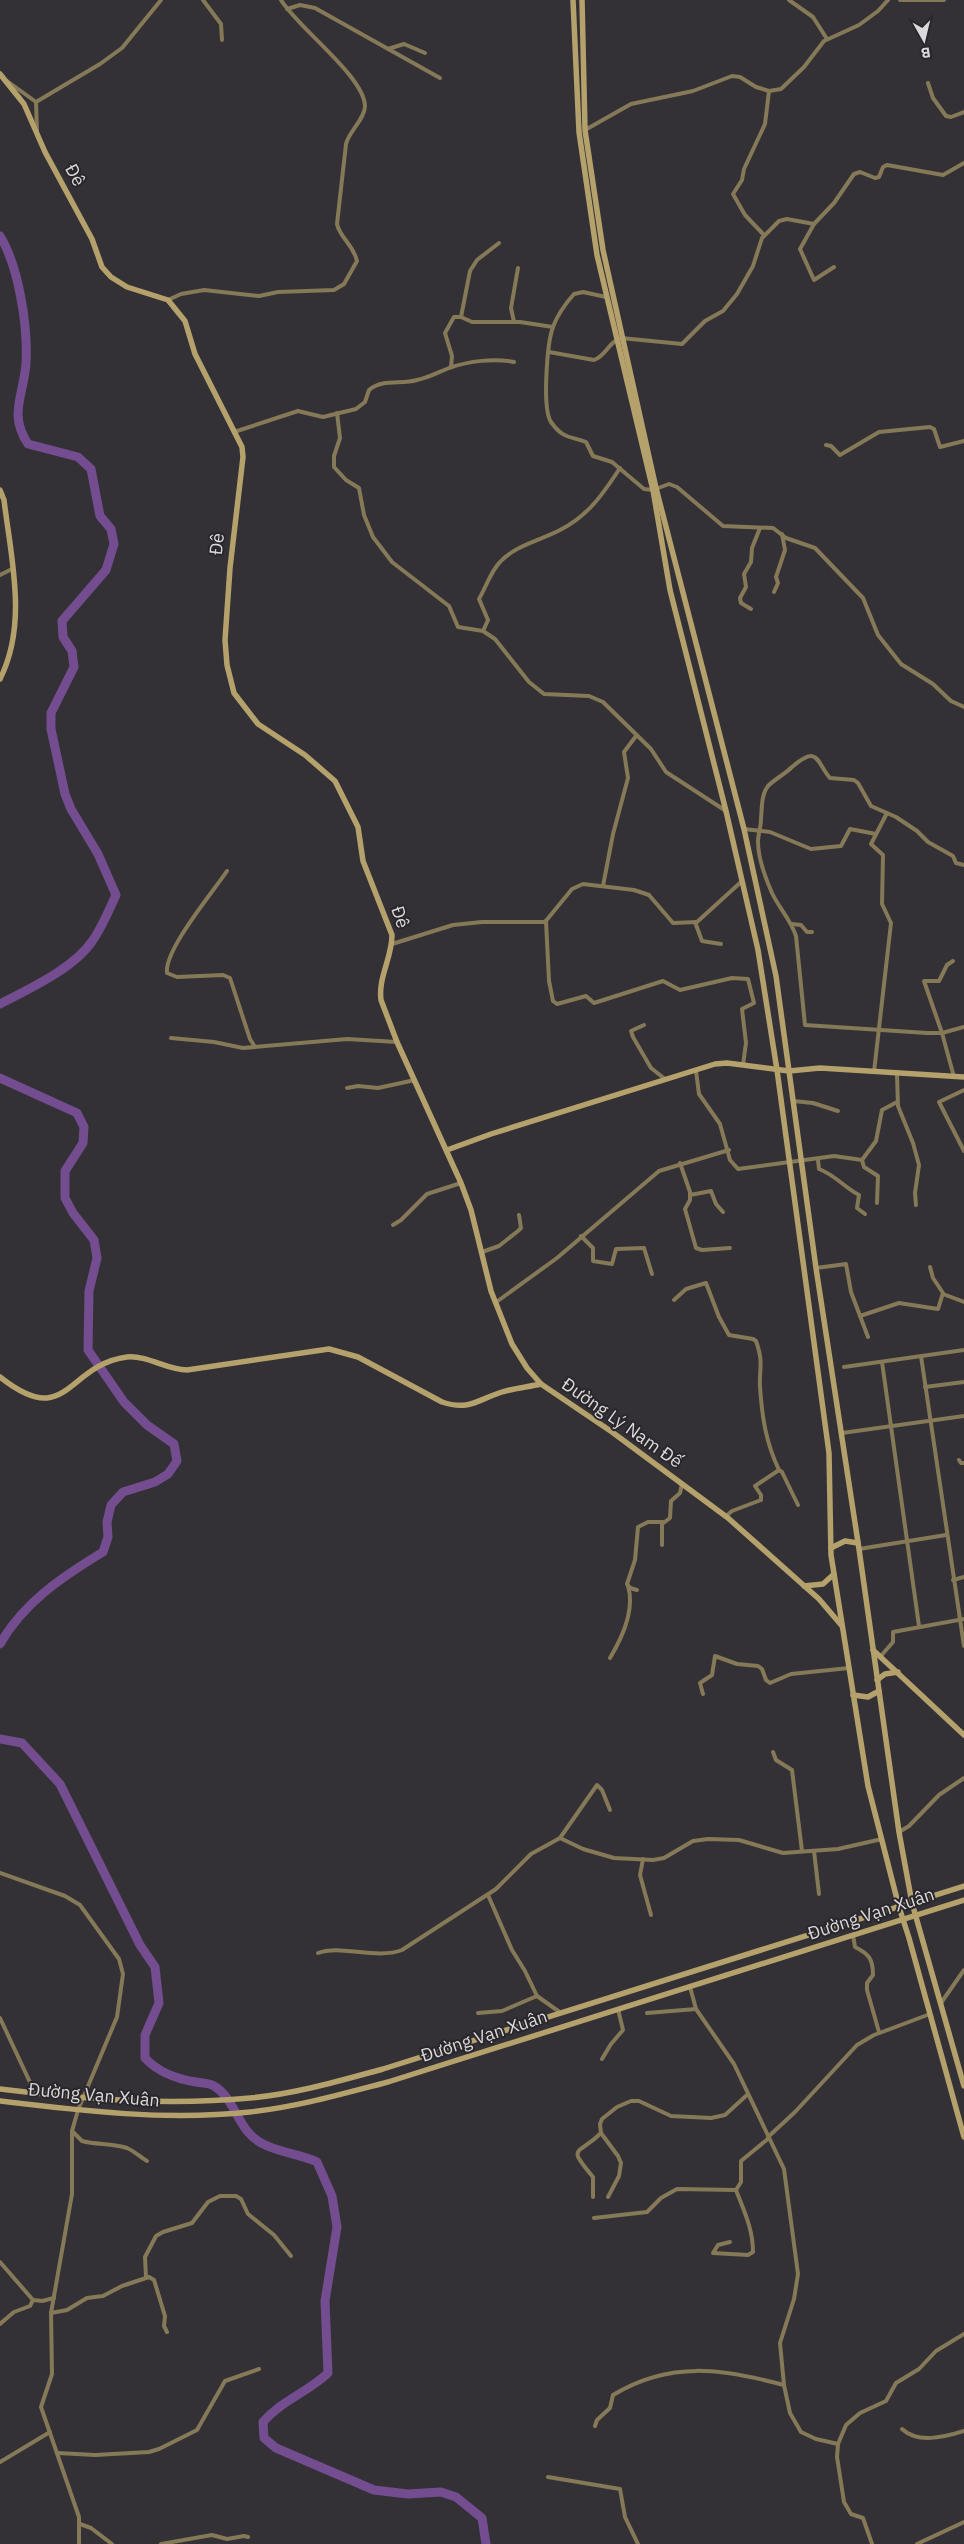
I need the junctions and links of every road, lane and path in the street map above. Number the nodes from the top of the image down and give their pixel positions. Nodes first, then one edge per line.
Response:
1 (161, 0) edge
2 (203, 0) edge
3 (281, 0) edge
4 (573, 0) edge
5 (582, 0) edge
6 (789, 0) edge
7 (888, 0) edge
8 (900, 0) edge
9 (944, 0) edge
10 (287, 9) junction
11 (827, 39) junction
12 (222, 40) dead end
13 (388, 50) junction
14 (425, 53) dead end
15 (0, 74) edge
16 (440, 78) dead end
17 (5, 80) junction
18 (928, 83) dead end
19 (769, 91) junction
20 (36, 102) junction
21 (964, 112) edge
22 (582, 131) junction
23 (37, 134) junction
24 (964, 163) edge
25 (814, 224) junction
26 (764, 235) junction
27 (499, 243) dead end
28 (834, 267) dead end
29 (518, 268) dead end
30 (606, 297) junction
31 (168, 300) junction
32 (461, 317) junction
33 (514, 322) junction
34 (553, 327) junction
35 (618, 339) junction
36 (549, 352) junction
37 (514, 362) dead end
38 (451, 367) junction
39 (337, 413) junction
40 (234, 432) junction
41 (964, 441) edge
42 (826, 445) dead end
43 (620, 468) junction
44 (654, 489) junction
45 (0, 490) edge
46 (760, 528) junction
47 (782, 534) junction
48 (12, 569) junction
49 (0, 575) edge
50 (774, 592) dead end
51 (751, 609) dead end
52 (483, 631) junction
53 (0, 679) edge
54 (964, 706) edge
55 (636, 736) junction
56 (726, 811) junction
57 (887, 813) junction
58 (744, 829) junction
59 (759, 829) junction
60 (876, 834) junction
61 (964, 865) edge
62 (227, 871) dead end
63 (741, 882) junction
64 (603, 886) junction
65 (546, 921) junction
66 (695, 922) junction
67 (792, 924) junction
68 (812, 932) dead end
69 (392, 944) junction
70 (721, 944) dead end
71 (953, 961) dead end
72 (644, 1026) dead end
73 (964, 1026) edge
74 (879, 1029) junction
75 (942, 1033) junction
76 (171, 1038) dead end
77 (397, 1042) junction
78 (255, 1047) junction
79 (744, 1065) junction
80 (777, 1070) junction
81 (696, 1071) junction
82 (789, 1071) junction
83 (874, 1072) junction
84 (897, 1075) junction
85 (954, 1078) junction
86 (964, 1078) edge
87 (415, 1080) junction
88 (666, 1080) junction
89 (347, 1088) dead end
90 (964, 1090) edge
91 (793, 1101) junction
92 (897, 1102) junction
93 (838, 1111) dead end
94 (447, 1150) junction
95 (729, 1150) junction
96 (964, 1151) edge
97 (818, 1160) junction
98 (862, 1160) junction
99 (801, 1162) junction
100 (680, 1163) junction
101 (789, 1163) junction
102 (461, 1183) junction
103 (690, 1195) junction
104 (877, 1203) dead end
105 (916, 1205) dead end
106 (723, 1212) dead end
107 (865, 1214) dead end
108 (519, 1215) dead end
109 (393, 1225) dead end
110 (582, 1236) junction
111 (730, 1248) dead end
112 (482, 1252) junction
113 (930, 1266) dead end
114 (816, 1268) junction
115 (652, 1274) dead end
116 (943, 1294) junction
117 (674, 1300) dead end
118 (964, 1302) edge
119 (495, 1303) junction
120 (860, 1316) junction
121 (868, 1337) dead end
122 (964, 1350) edge
123 (921, 1356) junction
124 (882, 1362) junction
125 (844, 1367) dead end
126 (832, 1370) junction
127 (819, 1371) junction
128 (0, 1377) edge
129 (964, 1382) edge
130 (541, 1384) junction
131 (925, 1387) junction
132 (964, 1416) edge
133 (930, 1421) junction
134 (890, 1426) junction
135 (842, 1434) junction
136 (959, 1460) dead end
137 (964, 1462) edge
138 (779, 1470) junction
139 (682, 1484) junction
140 (798, 1505) dead end
141 (726, 1516) junction
142 (663, 1522) junction
143 (946, 1535) junction
144 (907, 1541) junction
145 (662, 1545) dead end
146 (859, 1546) junction
147 (831, 1548) junction
148 (834, 1574) junction
149 (964, 1578) edge
150 (953, 1580) junction
151 (628, 1586) junction
152 (804, 1586) junction
153 (638, 1590) dead end
154 (961, 1619) edge
155 (919, 1626) junction
156 (842, 1627) junction
157 (964, 1646) edge
158 (873, 1650) junction
159 (610, 1658) dead end
160 (880, 1658) junction
161 (849, 1668) junction
162 (898, 1672) junction
163 (877, 1680) junction
164 (879, 1691) junction
165 (703, 1694) dead end
166 (853, 1695) junction
167 (964, 1735) edge
168 (773, 1752) dead end
169 (964, 1778) edge
170 (610, 1810) dead end
171 (899, 1832) junction
172 (560, 1838) junction
173 (882, 1839) junction
174 (802, 1851) junction
175 (814, 1851) junction
176 (643, 1859) junction
177 (0, 1874) edge
178 (964, 1886) edge
179 (819, 1894) dead end
180 (488, 1895) junction
181 (964, 1900) edge
182 (912, 1903) junction
183 (899, 1907) junction
184 (651, 1915) dead end
185 (916, 1915) junction
186 (903, 1919) junction
187 (853, 1935) junction
188 (318, 1953) dead end
189 (963, 1973) edge
190 (690, 1987) junction
191 (537, 1996) junction
192 (941, 2003) junction
193 (696, 2009) junction
194 (618, 2010) junction
195 (478, 2013) dead end
196 (561, 2013) junction
197 (646, 2013) dead end
198 (930, 2014) junction
199 (0, 2018) edge
200 (945, 2019) junction
201 (933, 2022) junction
202 (565, 2026) junction
203 (879, 2032) junction
204 (602, 2059) dead end
205 (964, 2086) edge
206 (0, 2090) edge
207 (35, 2094) junction
208 (747, 2095) junction
209 (84, 2099) junction
210 (0, 2101) edge
211 (78, 2110) junction
212 (72, 2131) junction
213 (601, 2134) junction
214 (964, 2137) edge
215 (768, 2138) junction
216 (148, 2161) dead end
217 (736, 2190) junction
218 (593, 2197) dead end
219 (608, 2198) dead end
220 (594, 2218) dead end
221 (730, 2242) dead end
222 (291, 2256) dead end
223 (0, 2262) edge
224 (146, 2277) junction
225 (54, 2298) junction
226 (33, 2300) junction
227 (51, 2313) junction
228 (0, 2324) edge
229 (167, 2332) dead end
230 (964, 2334) edge
231 (258, 2369) dead end
232 (784, 2385) junction
233 (595, 2426) dead end
234 (902, 2429) dead end
235 (964, 2431) edge
236 (50, 2432) junction
237 (838, 2444) junction
238 (58, 2453) junction
239 (0, 2462) edge
240 (548, 2478) dead end
241 (964, 2522) edge
242 (80, 2524) junction
243 (248, 2538) dead end
244 (79, 2544) edge
245 (112, 2544) edge
246 (161, 2544) edge
247 (638, 2544) edge
248 (872, 2544) edge
249 (917, 2544) edge

1 - 20 street
2 - 12 street
3 - 10 street
4 - 22 street
5 - 22 street
6 - 11 street
7 - 11 street
8 - 9 street
10 - 13 street
10 - 31 street
11 - 19 street
13 - 14 street
13 - 16 street
15 - 17 street, Đê
17 - 20 street
17 - 23 street, Đê
18 - 21 street
19 - 22 street
19 - 26 street
20 - 23 street
22 - 30 street
22 - 35 street
23 - 31 street, Đê
24 - 25 street
25 - 26 street
25 - 28 street
26 - 35 street
27 - 32 street
29 - 33 street
30 - 34 street
30 - 35 street
31 - 40 street, Đê
32 - 33 street
32 - 38 street
33 - 34 street
34 - 36 street
35 - 36 street
35 - 44 street
36 - 43 street
37 - 38 street
38 - 39 street
39 - 40 street
39 - 52 street
40 - 69 street, Đê
41 - 42 street
43 - 44 street
43 - 52 street
44 - 46 street
44 - 56 street
44 - 58 street
45 - 48 street
46 - 47 street
46 - 51 street
47 - 50 street
47 - 54 street
48 - 49 street
48 - 53 street
52 - 55 street
55 - 56 street
55 - 64 street
56 - 63 street
57 - 59 street
57 - 60 street
57 - 61 street
58 - 59 street
58 - 82 street
59 - 60 street
59 - 67 street
60 - 74 street
62 - 78 street
63 - 66 street
63 - 80 street
64 - 65 street
64 - 66 street
65 - 69 street
65 - 79 street
66 - 70 street
67 - 68 street
67 - 74 street
69 - 77 street, Đê
71 - 75 street
72 - 88 street
73 - 75 street
74 - 75 street
74 - 83 street
75 - 85 street
76 - 78 street
77 - 78 street
77 - 87 street, Đê
79 - 80 street
79 - 81 street
80 - 82 street
80 - 101 street
81 - 88 street
81 - 95 street
82 - 83 street
82 - 91 street
83 - 84 street
84 - 85 street
84 - 92 street
85 - 86 street
87 - 89 street
87 - 94 street, Đê
88 - 94 street
90 - 96 street
91 - 93 street
91 - 99 street
92 - 98 street
92 - 105 street
94 - 102 street, Đê
95 - 100 street
95 - 101 street
97 - 98 street
97 - 99 street
97 - 107 street
98 - 104 street
99 - 101 street
99 - 114 street
100 - 103 street
100 - 110 street
101 - 127 street
102 - 109 street
102 - 112 street, Đê
103 - 106 street
103 - 111 street
108 - 112 street
110 - 115 street
110 - 119 street
112 - 119 street, Đê
113 - 116 street
114 - 120 street
114 - 126 street
116 - 118 street
116 - 120 street
117 - 138 street
119 - 130 street, Đê
120 - 121 street
122 - 123 street
123 - 124 street
123 - 131 street
124 - 125 street
124 - 134 street
126 - 127 street
126 - 135 street
127 - 147 street
128 - 130 street, Đường Lý Nam Đế
129 - 131 street
130 - 139 street, Đường Lý Nam Đế
131 - 133 street
132 - 133 street
133 - 134 street
133 - 143 street
134 - 135 street
134 - 144 street
135 - 146 street
136 - 137 street
138 - 140 street
138 - 141 street
139 - 141 street, Đường Lý Nam Đế
139 - 142 street
141 - 152 street, Đường Lý Nam Đế
142 - 145 street
142 - 151 street
143 - 144 street
143 - 150 street
144 - 146 street
144 - 155 street
146 - 147 street
146 - 158 street
147 - 148 street
148 - 152 street
148 - 156 street
149 - 150 street
150 - 154 street
151 - 153 street
151 - 159 street
152 - 156 street, Đường Lý Nam Đế
154 - 155 street
154 - 157 street
155 - 160 street
156 - 161 street
158 - 160 street
158 - 163 street
160 - 162 street
161 - 165 street
161 - 166 street
162 - 163 street
162 - 167 street
163 - 164 street
164 - 166 street
164 - 171 street
166 - 173 street
168 - 174 street
169 - 171 street
170 - 172 street
171 - 182 street
172 - 176 street
172 - 180 street
173 - 175 street
173 - 183 street
174 - 175 street
174 - 176 street
175 - 179 street
176 - 184 street
177 - 209 street
178 - 182 street, Đường Vạn Xuân
180 - 188 street
180 - 191 street
181 - 185 street, Đường Vạn Xuân
182 - 183 street, Đường Vạn Xuân
182 - 185 street
183 - 186 street
183 - 196 street, Đường Vạn Xuân
185 - 186 street, Đường Vạn Xuân
185 - 192 street
186 - 187 street, Đường Vạn Xuân
186 - 198 street
187 - 190 street, Đường Vạn Xuân
187 - 203 street
189 - 192 street
190 - 193 street
190 - 194 street, Đường Vạn Xuân
191 - 195 street
191 - 196 street
192 - 200 street
193 - 197 street
193 - 208 street
194 - 202 street, Đường Vạn Xuân
194 - 204 street
196 - 202 street
196 - 209 street, Đường Vạn Xuân
198 - 201 street
198 - 203 street
199 - 207 street
200 - 201 street
200 - 205 street
201 - 214 street
202 - 211 street, Đường Vạn Xuân
203 - 215 street
206 - 207 street, Đường Vạn Xuân
207 - 209 street, Đường Vạn Xuân
208 - 213 street
208 - 215 street
209 - 211 street
210 - 211 street, Đường Vạn Xuân
211 - 212 street
212 - 216 street
212 - 225 street
213 - 218 street
213 - 219 street
215 - 217 street
215 - 232 street
217 - 220 street
217 - 221 street
222 - 224 street
223 - 226 street
224 - 227 street
224 - 229 street
225 - 226 street
225 - 227 street
226 - 228 street
227 - 236 street
230 - 237 street
231 - 238 street
232 - 233 street
232 - 237 street
234 - 235 street
236 - 238 street
236 - 239 street
237 - 248 street
238 - 242 street
240 - 247 street
241 - 249 street
242 - 244 street
242 - 245 street
243 - 246 street

